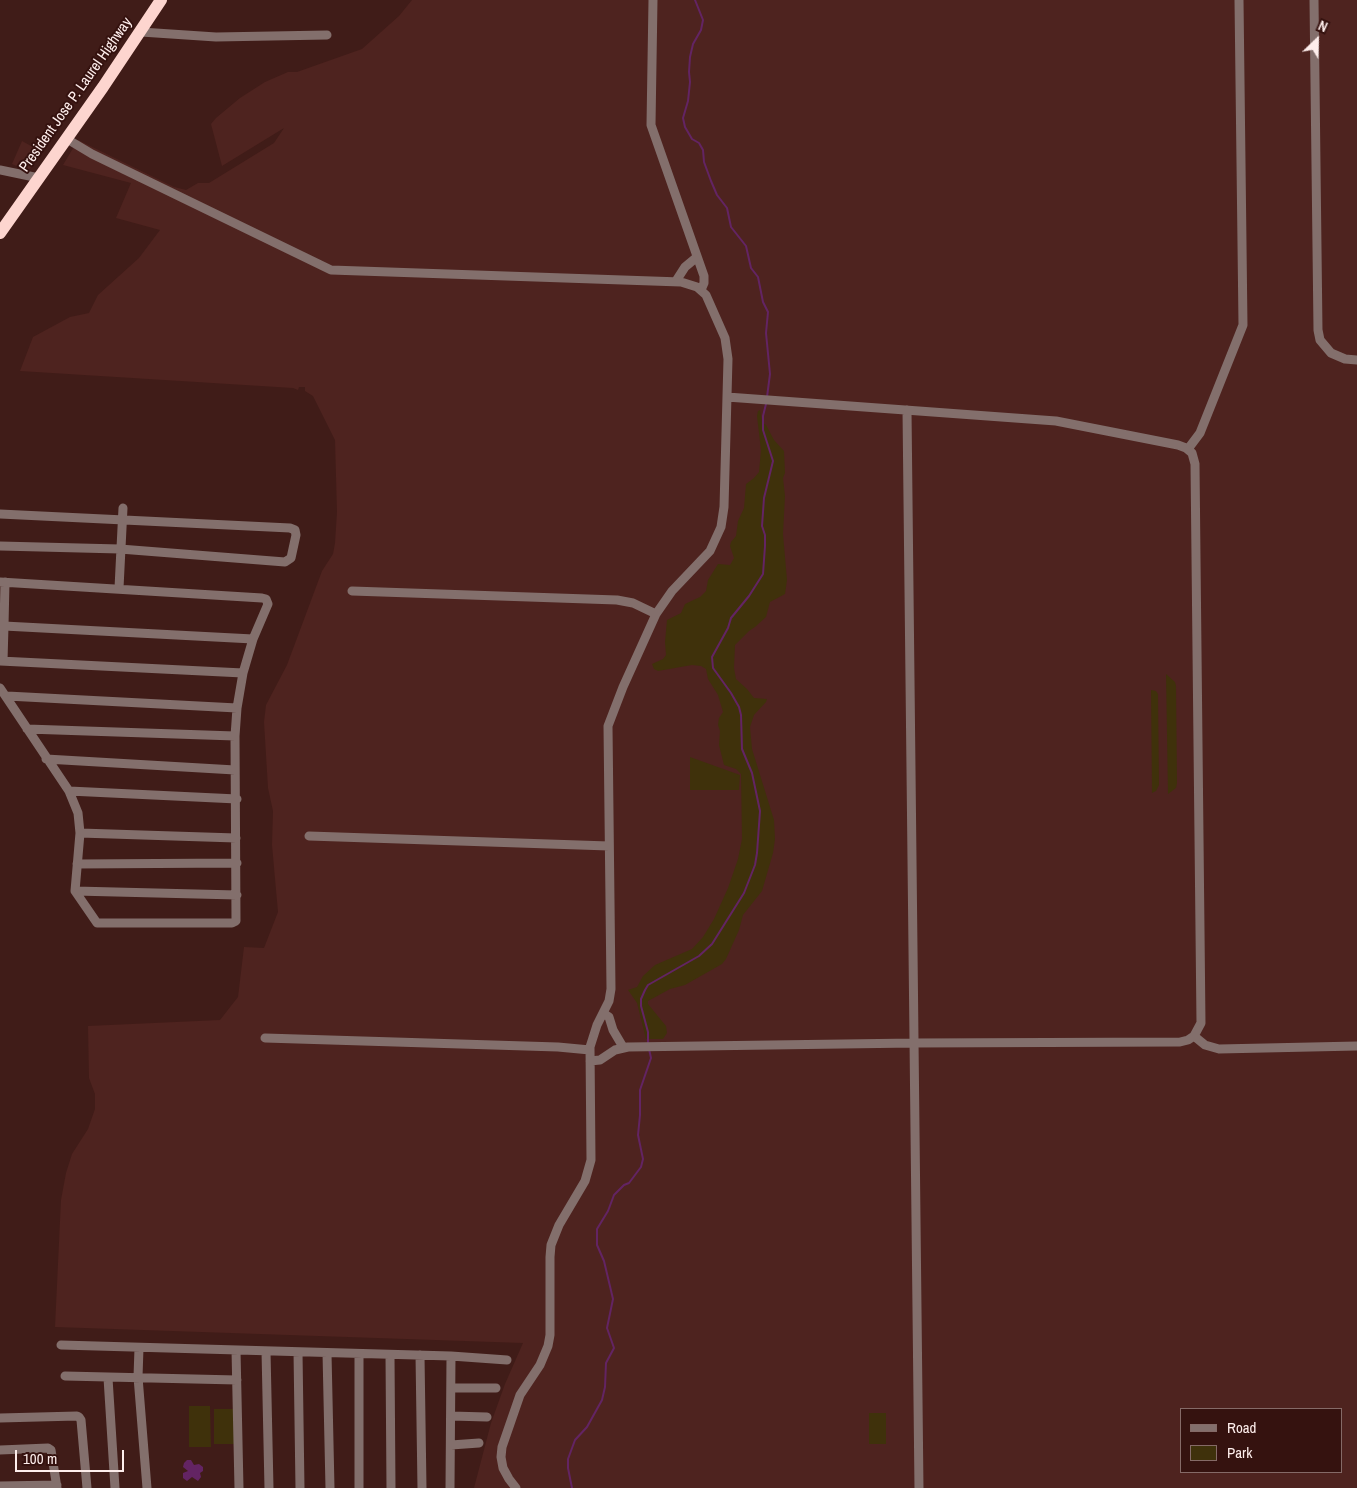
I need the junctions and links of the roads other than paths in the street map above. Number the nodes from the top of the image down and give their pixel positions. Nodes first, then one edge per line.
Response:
1 (161, 0) edge
2 (653, 0) edge
3 (1239, 0) edge
4 (1314, 0) edge
5 (141, 32) junction
6 (327, 35) dead end
7 (67, 139) junction
8 (0, 170) edge
9 (38, 178) junction
10 (0, 233) edge
11 (697, 257) junction
12 (676, 281) junction
13 (701, 290) junction
14 (1357, 360) edge
15 (727, 397) junction
16 (906, 410) junction
17 (1188, 449) junction
18 (123, 508) dead end
19 (0, 514) edge
20 (122, 520) junction
21 (0, 546) edge
22 (120, 549) junction
23 (2, 582) edge
24 (119, 588) junction
25 (352, 591) dead end
26 (656, 614) junction
27 (4, 626) junction
28 (253, 639) junction
29 (2, 661) edge
30 (244, 673) junction
31 (0, 688) edge
32 (7, 696) junction
33 (237, 708) junction
34 (27, 729) junction
35 (235, 736) junction
36 (46, 759) junction
37 (236, 770) junction
38 (69, 791) junction
39 (237, 799) junction
40 (80, 833) junction
41 (309, 836) dead end
42 (236, 838) junction
43 (609, 846) junction
44 (237, 863) junction
45 (77, 864) junction
46 (75, 891) junction
47 (237, 895) junction
48 (603, 1013) junction
49 (1194, 1036) junction
50 (265, 1038) dead end
51 (914, 1043) junction
52 (1357, 1046) edge
53 (623, 1047) junction
54 (590, 1050) junction
55 (590, 1061) junction
56 (61, 1345) dead end
57 (139, 1348) junction
58 (236, 1350) junction
59 (266, 1350) junction
60 (298, 1352) junction
61 (327, 1353) junction
62 (359, 1354) junction
63 (390, 1355) junction
64 (420, 1356) junction
65 (451, 1356) junction
66 (507, 1360) dead end
67 (65, 1376) dead end
68 (138, 1377) junction
69 (108, 1378) junction
70 (237, 1380) junction
71 (451, 1388) junction
72 (496, 1388) dead end
73 (451, 1416) junction
74 (487, 1417) dead end
75 (0, 1418) edge
76 (479, 1444) dead end
77 (451, 1445) junction
78 (0, 1450) edge
79 (0, 1486) edge
80 (57, 1487) edge
81 (87, 1488) edge
82 (114, 1488) edge
83 (147, 1488) edge
84 (238, 1488) edge
85 (269, 1488) edge
86 (300, 1488) edge
87 (330, 1488) edge
88 (359, 1488) edge
89 (391, 1488) edge
90 (422, 1488) edge
91 (450, 1488) edge
92 (516, 1488) edge
93 (919, 1488) edge

1 - 5 highway, President Jose P. Laurel Highway
2 - 11 street
3 - 17 street
4 - 14 street
5 - 6 street
5 - 7 highway, President Jose P. Laurel Highway
7 - 9 highway, President Jose P. Laurel Highway
7 - 12 street
8 - 9 street
9 - 10 highway, President Jose P. Laurel Highway
11 - 12 street
11 - 13 street
12 - 13 street
13 - 15 street
15 - 16 street
15 - 26 street
16 - 17 street
16 - 51 street
17 - 49 street
18 - 20 street
19 - 20 street
20 - 22 street
20 - 22 street
21 - 22 street
22 - 24 street
23 - 24 street
23 - 27 street
24 - 28 street
25 - 26 street
26 - 43 street
27 - 28 street
27 - 29 street
28 - 30 street
29 - 30 street
30 - 33 street
31 - 32 street
32 - 33 street
32 - 34 street
33 - 35 street
34 - 35 street
34 - 36 street
35 - 37 street
36 - 37 street
36 - 38 street
37 - 39 street
38 - 39 street
38 - 40 street
39 - 42 street
40 - 42 street
40 - 45 street
41 - 43 street
42 - 44 street
43 - 48 street
44 - 45 street
44 - 47 street
45 - 46 street
46 - 47 street
46 - 47 street
48 - 53 street
48 - 54 street
49 - 51 street
49 - 52 street
50 - 54 street
51 - 53 street
51 - 93 street
53 - 55 street
54 - 55 street
55 - 92 street
56 - 57 street
57 - 58 street
57 - 68 street
58 - 59 street
58 - 70 street
59 - 60 street
59 - 85 street
60 - 61 street
60 - 86 street
61 - 62 street
61 - 87 street
62 - 63 street
62 - 88 street
63 - 64 street
63 - 89 street
64 - 65 street
64 - 90 street
65 - 66 street
65 - 71 street
67 - 69 street
68 - 69 street
68 - 70 street
68 - 83 street
69 - 82 street
70 - 84 street
71 - 72 street
71 - 73 street
73 - 74 street
73 - 77 street
75 - 81 street
76 - 77 street
77 - 91 street
78 - 80 street
79 - 80 street

